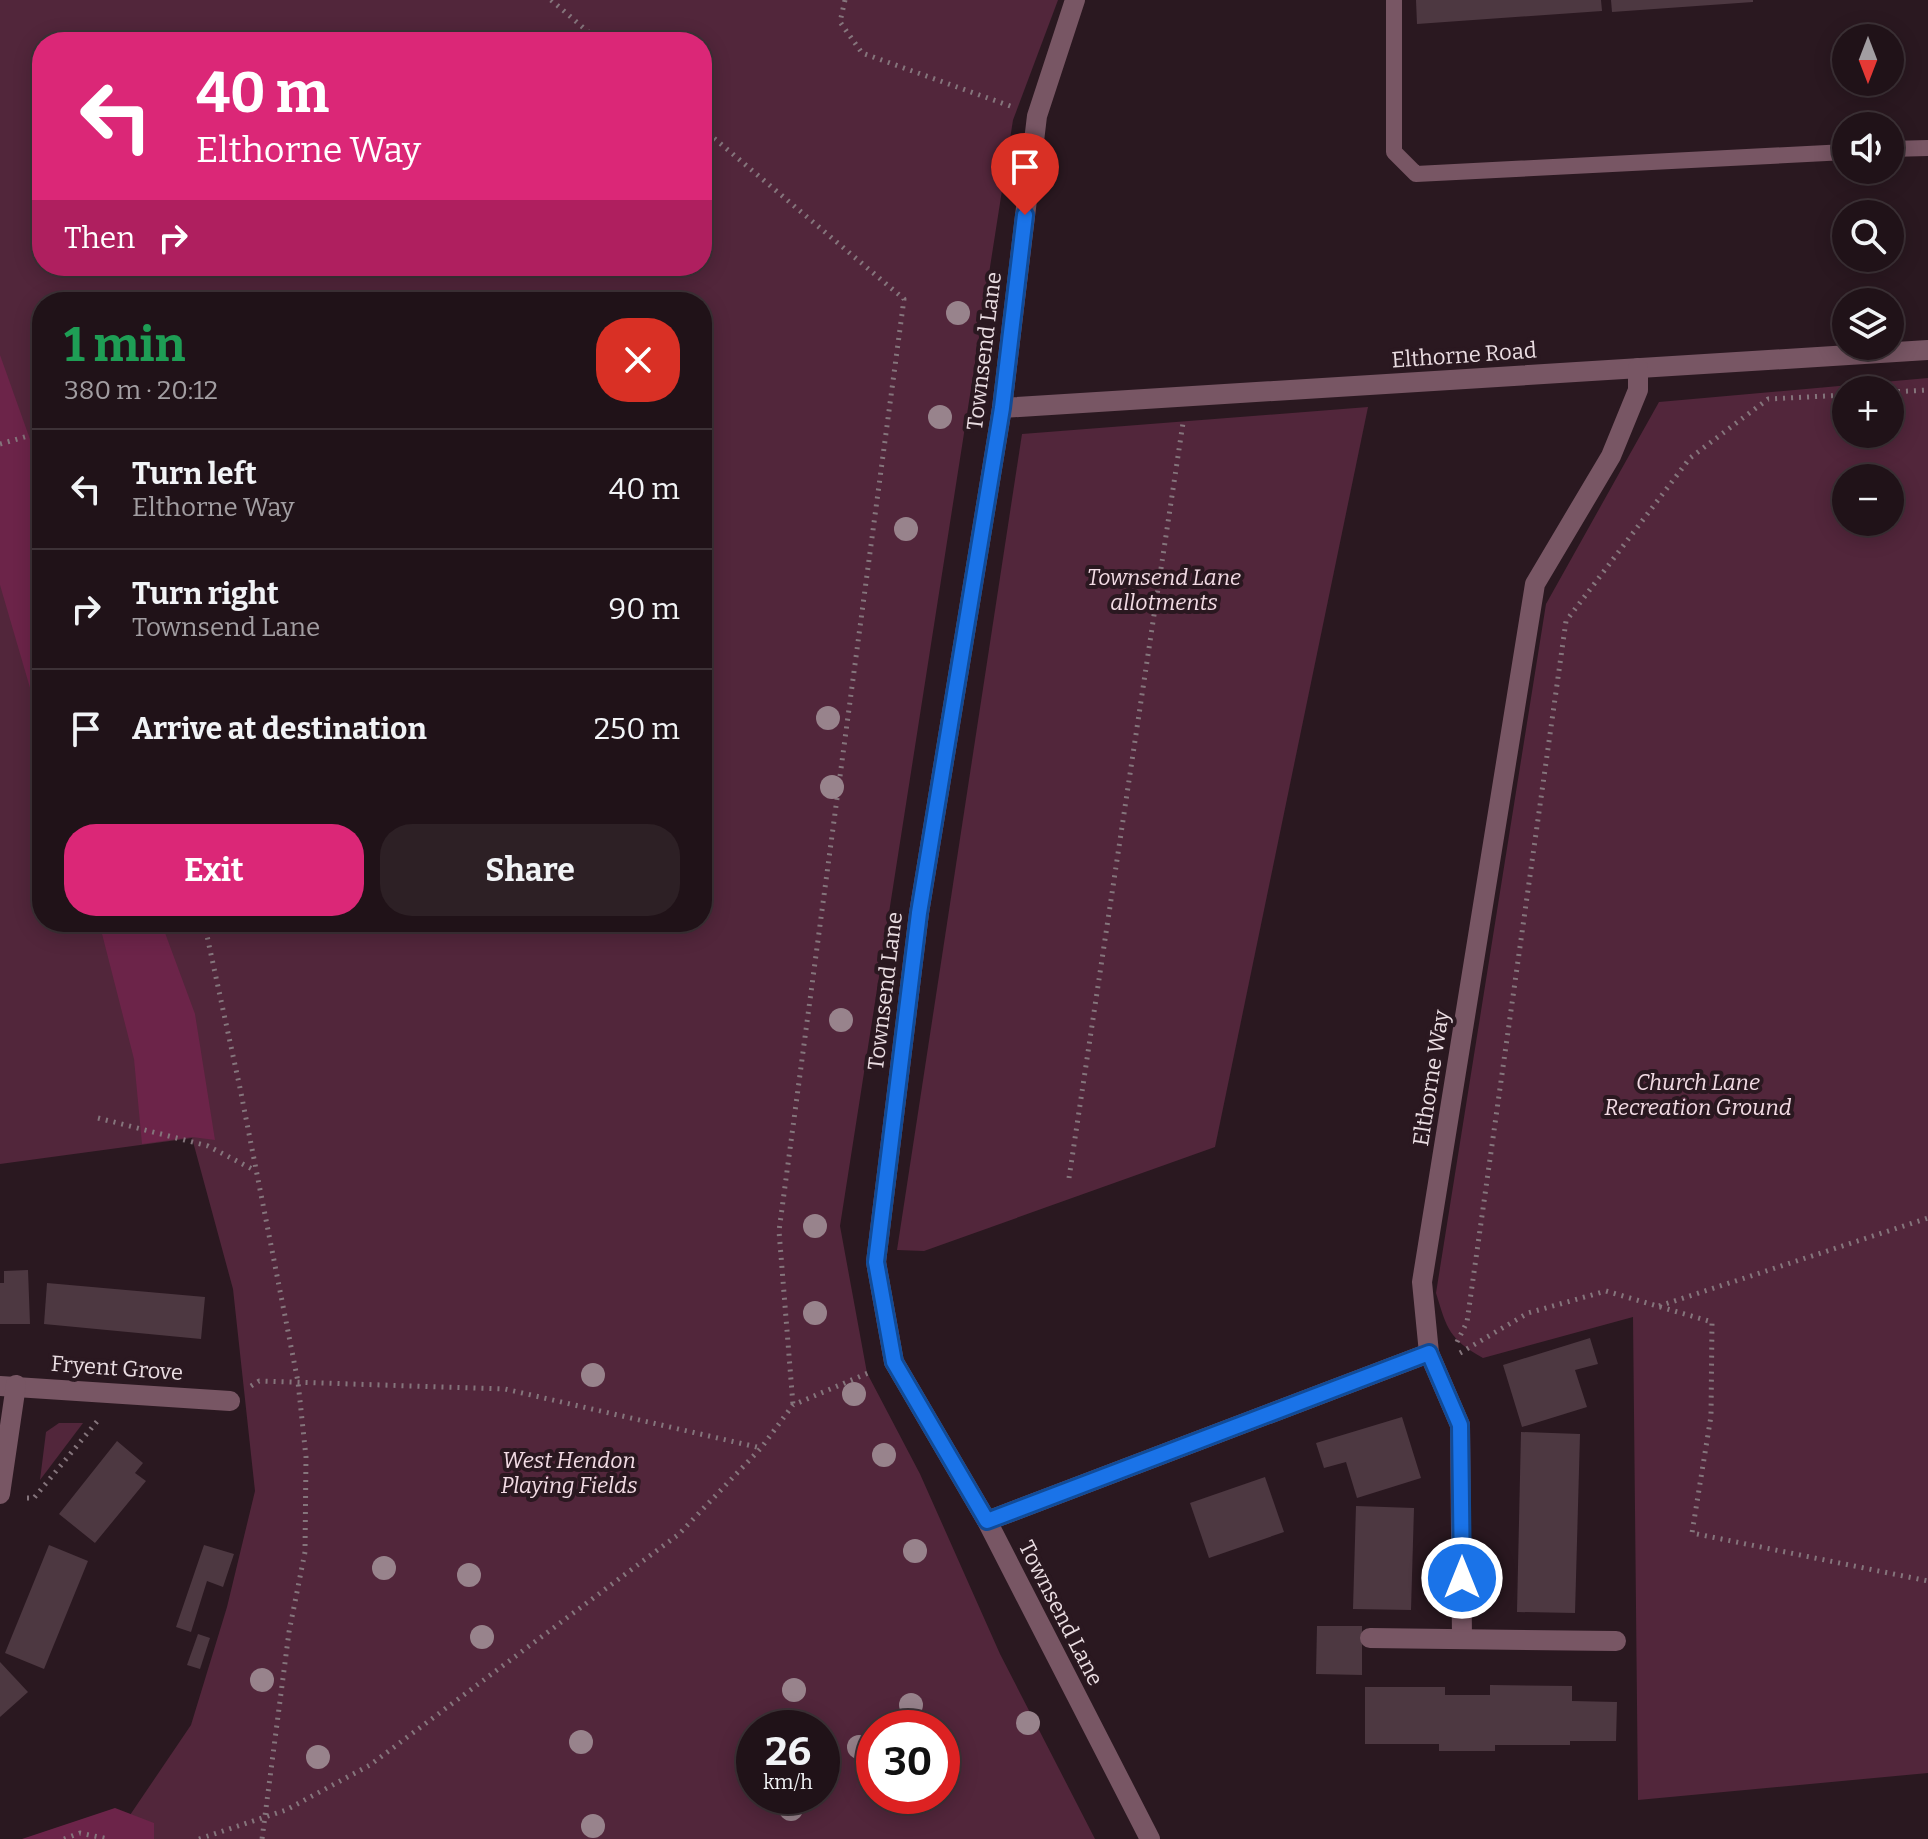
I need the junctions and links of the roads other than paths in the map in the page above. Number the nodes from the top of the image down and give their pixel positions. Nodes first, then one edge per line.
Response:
1 (1075, 0) edge
2 (1394, 0) edge
3 (1928, 148) edge
4 (1904, 149) edge
5 (1832, 153) edge
6 (1928, 350) edge
7 (1638, 368) junction
8 (1002, 408) junction
9 (1438, 1363) junction
10 (8, 1386) edge
11 (230, 1401) road end
12 (0, 1494) edge
13 (987, 1521) junction
14 (1370, 1638) dead end
15 (1462, 1639) junction
16 (1616, 1641) dead end
17 (1150, 1839) edge

1 - 8 street, Townsend Lane
2 - 5 lane
3 - 4 lane
6 - 7 street, Elthorne Road
7 - 8 street, Elthorne Road
7 - 9 street, Elthorne Way
8 - 13 street, Townsend Lane
9 - 13 street
9 - 15 street, Elthorne Way
10 - 11 street, Fryent Grove
10 - 12 street
13 - 17 street, Townsend Lane
14 - 15 street
15 - 16 street

